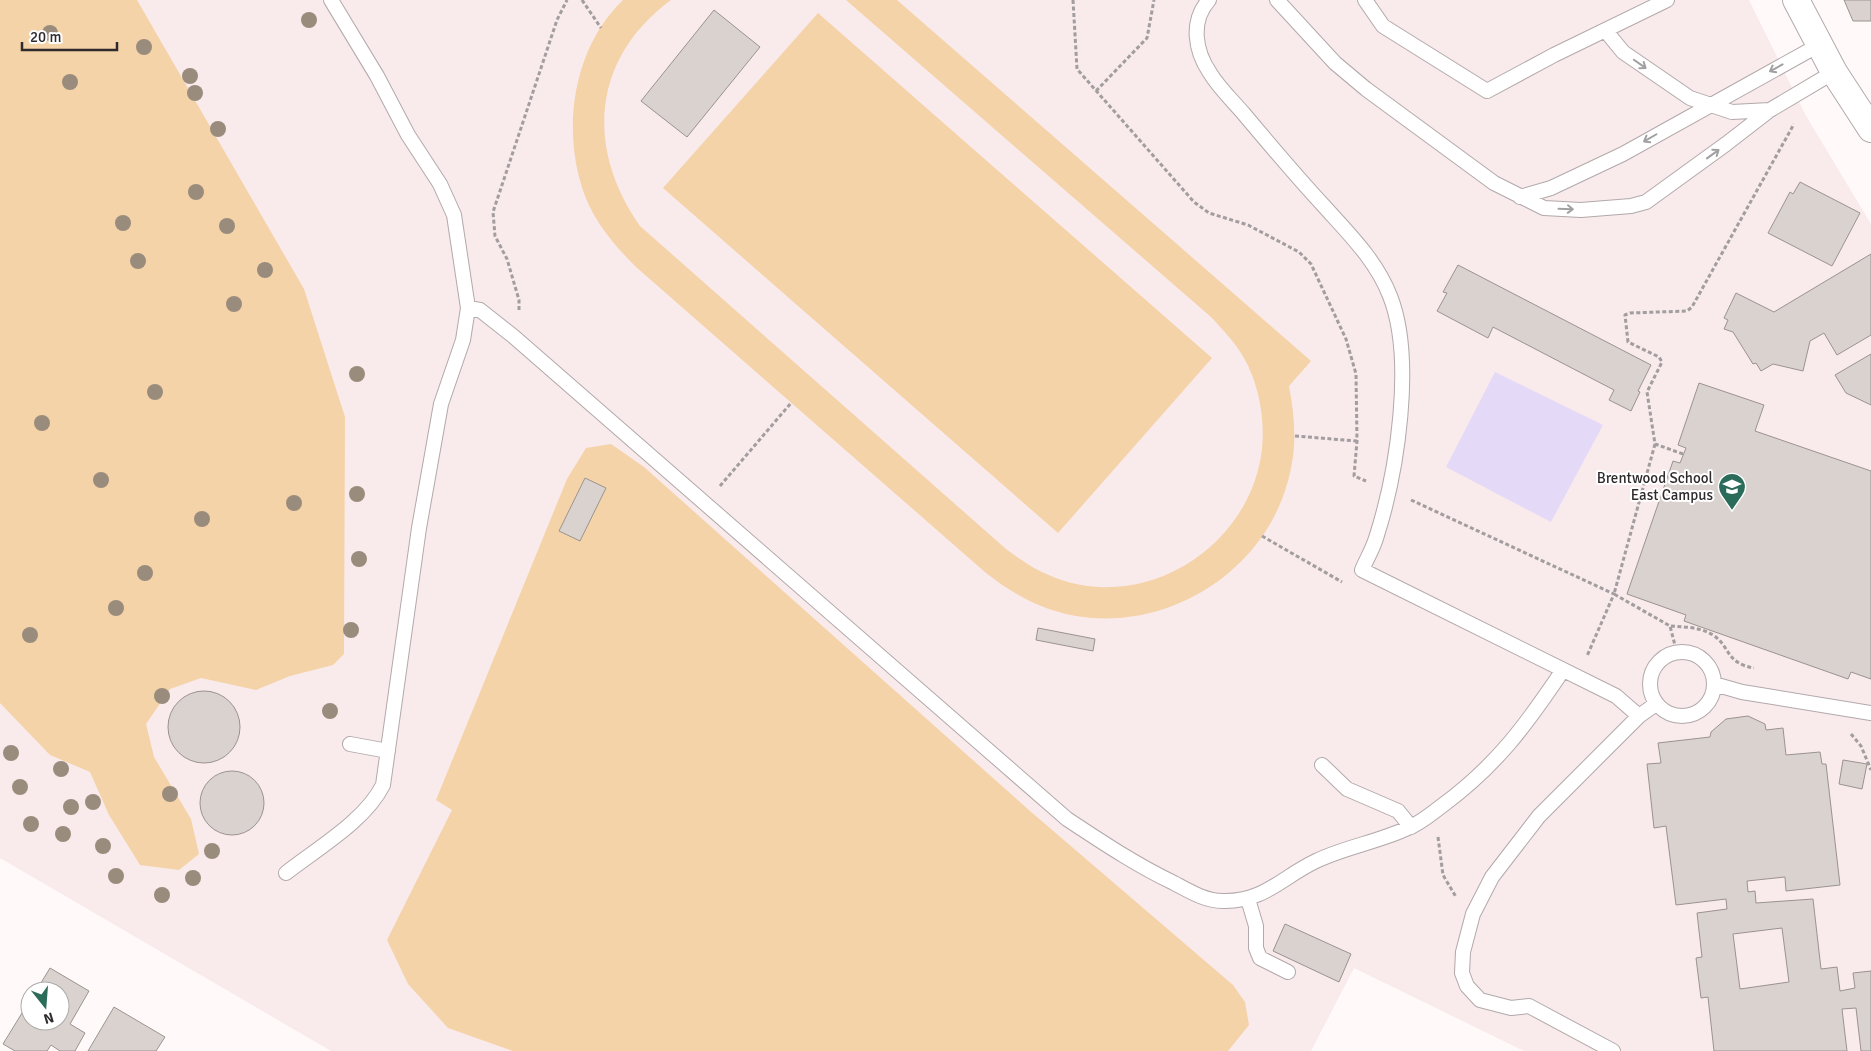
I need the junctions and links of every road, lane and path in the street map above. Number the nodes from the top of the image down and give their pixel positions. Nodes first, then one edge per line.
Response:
1 (330, 0) edge
2 (567, 0) edge
3 (582, 0) edge
4 (1073, 0) edge
5 (1154, 0) edge
6 (1209, 0) edge
7 (1277, 0) edge
8 (1365, 0) edge
9 (1667, 0) edge
10 (1796, 0) edge
11 (601, 28) dead end
12 (1605, 30) junction
13 (1819, 45) junction
14 (1834, 72) junction
15 (1096, 91) junction
16 (1862, 95) edge
17 (1707, 105) junction
18 (1770, 110) junction
19 (1795, 122) dead end
20 (1871, 129) edge
21 (1520, 197) junction
22 (468, 308) junction
23 (513, 336) junction
24 (791, 403) dead end
25 (1295, 436) dead end
26 (1357, 441) junction
27 (1655, 444) junction
28 (1683, 454) dead end
29 (1388, 489) junction
30 (704, 503) junction
31 (1614, 594) junction
32 (1670, 626) junction
33 (1677, 653) junction
34 (1758, 668) dead end
35 (1563, 670) junction
36 (1714, 684) junction
37 (1656, 704) junction
38 (1871, 713) edge
39 (1639, 716) junction
40 (1846, 729) dead end
41 (350, 744) dead end
42 (388, 751) junction
43 (1322, 766) dead end
44 (1871, 770) edge
45 (1411, 828) junction
46 (1437, 834) dead end
47 (286, 873) dead end
48 (1248, 899) junction
49 (1458, 900) dead end
50 (1288, 972) dead end
51 (1613, 1051) edge

1 - 22 lane
2 - 23 path
3 - 11 path
4 - 15 path
5 - 15 path
6 - 29 lane
7 - 21 lane
8 - 12 lane
9 - 12 lane
10 - 13 street
12 -> 17 lane
13 - 14 street
13 -> 17 lane
14 - 16 street
14 - 18 lane
15 - 26 path
16 - 20 street
17 - 18 lane
17 -> 21 lane
21 -> 18 lane
19 - 27 path
22 - 23 lane
22 - 42 lane
23 - 30 lane
24 - 30 path
25 - 26 path
26 - 29 path
27 - 28 path
27 - 31 path
29 - 31 path
29 - 35 lane
30 - 48 lane
31 - 32 path
32 - 33 path
32 - 34 path
33 - 36 lane
33 - 37 lane
35 - 39 lane
35 - 45 lane
36 - 37 lane
36 - 38 lane
37 - 39 lane
39 - 51 lane
40 - 44 path
41 - 42 lane
42 - 47 lane
43 - 45 lane
45 - 48 lane
46 - 49 path
48 - 50 lane

